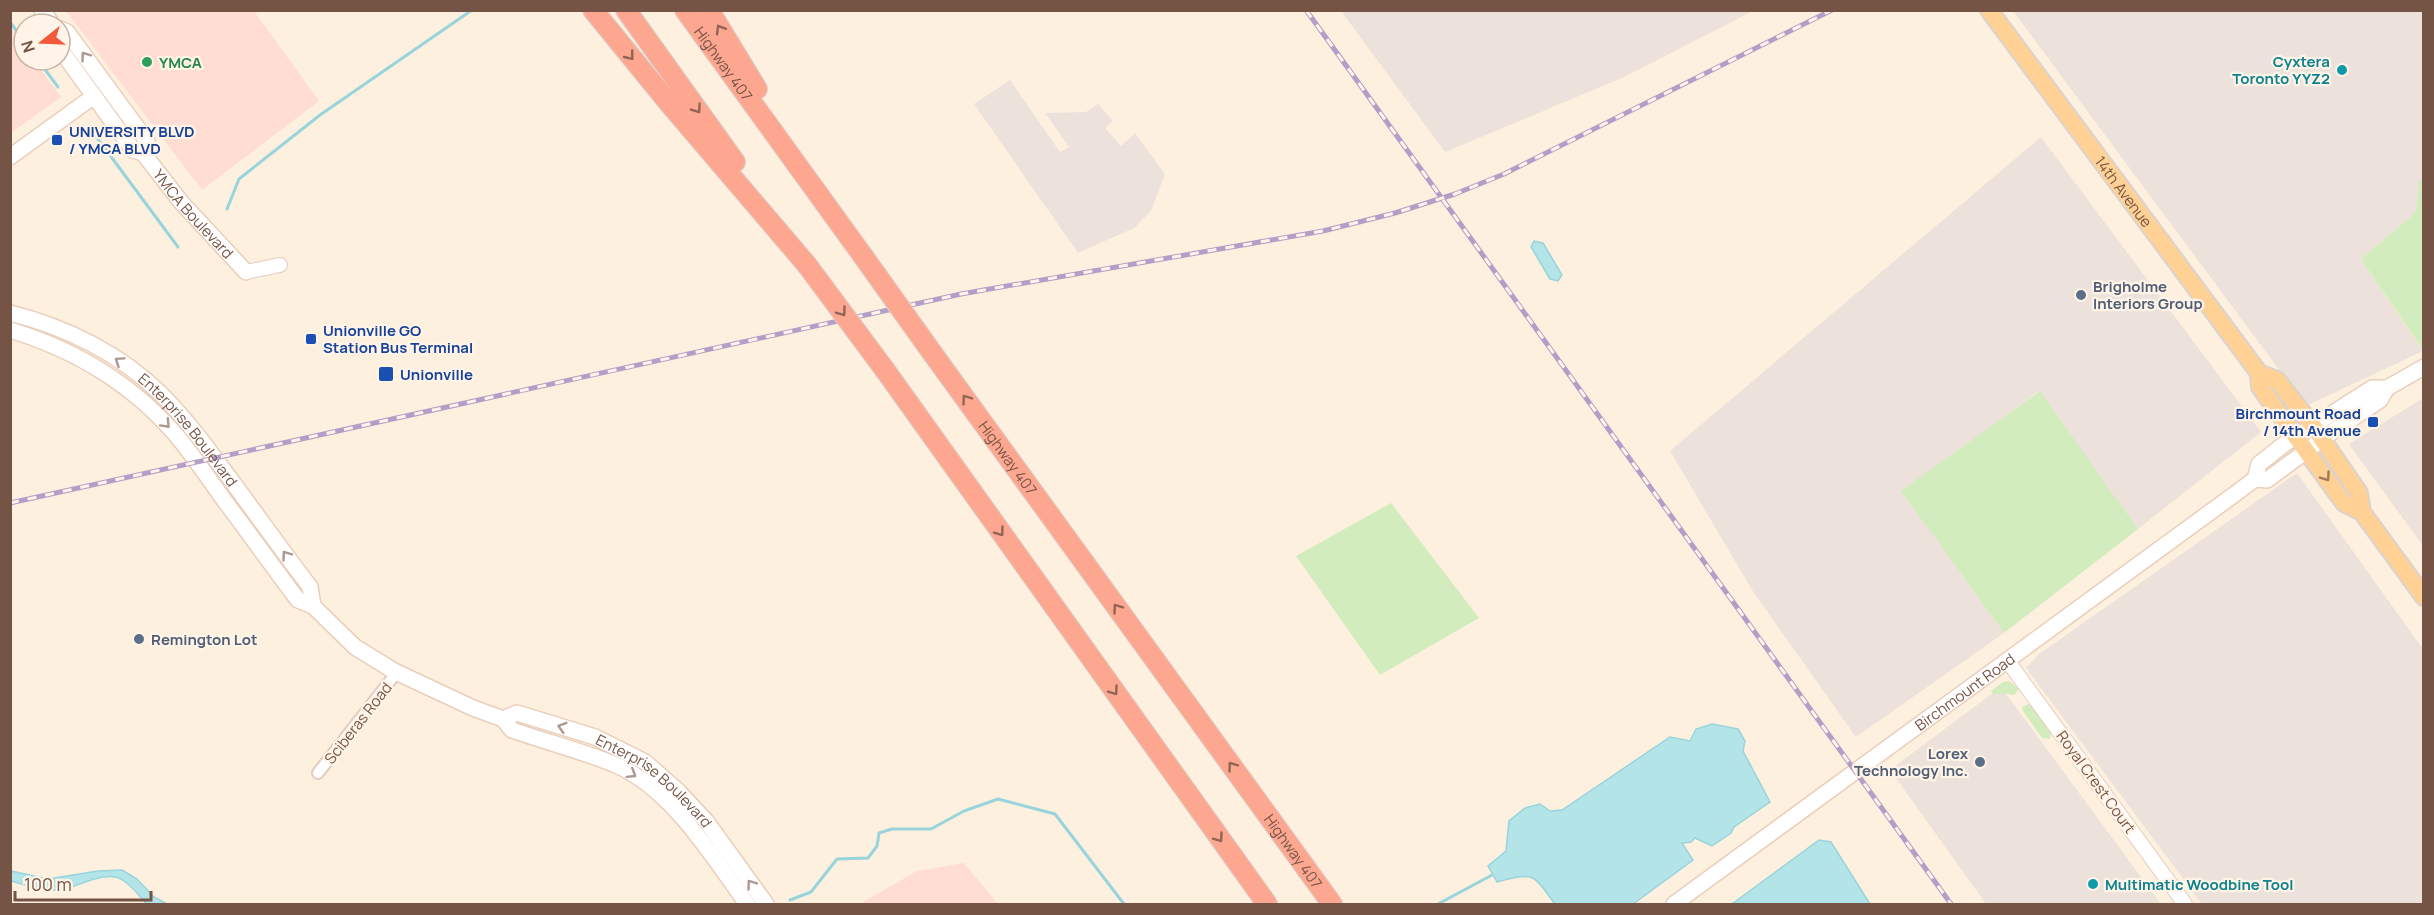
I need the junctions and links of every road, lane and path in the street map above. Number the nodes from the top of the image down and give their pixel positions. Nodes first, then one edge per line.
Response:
1 (593, 10) edge
2 (626, 10) edge
3 (685, 10) edge
4 (709, 10) edge
5 (1989, 10) edge
6 (72, 39) edge
7 (72, 66) edge
8 (107, 87) junction
9 (94, 96) junction
10 (143, 153) junction
11 (10, 157) edge
12 (863, 256) junction
13 (280, 265) dead end
14 (807, 265) junction
15 (246, 272) joint
16 (10, 312) edge
17 (10, 330) edge
18 (2424, 367) edge
19 (2259, 373) junction
20 (2317, 432) junction
21 (2296, 436) junction
22 (2307, 450) junction
23 (2255, 479) junction
24 (2361, 512) junction
25 (2424, 597) edge
26 (313, 606) junction
27 (2007, 660) junction
28 (397, 672) junction
29 (503, 719) junction
30 (318, 773) dead end
31 (747, 904) edge
32 (766, 904) edge
33 (1267, 904) edge
34 (1332, 904) edge
35 (1674, 904) edge
36 (2186, 904) edge

1 -> 14 highway
2 -> 14 highway
3 - 12 highway, Highway 407
12 -> 4 highway
5 - 19 main road, 14th Avenue
8 -> 6 main road, YMCA Boulevard
7 - 9 main road, YMCA Boulevard
8 - 9 street
8 - 10 main road, YMCA Boulevard
9 - 10 main road, YMCA Boulevard
9 - 11 main road
10 - 15 main road, YMCA Boulevard
34 -> 12 highway, Highway 407, bridge
13 - 15 street
14 -> 33 highway, bridge
26 -> 16 main road, Enterprise Boulevard
17 -> 26 main road, Enterprise Boulevard
18 - 20 main road, Birchmount Road
19 - 20 main road, 14th Avenue
19 - 21 main road, 14th Avenue
20 - 21 main road, Birchmount Road
20 - 22 main road, Birchmount Road
20 - 24 main road, 14th Avenue
21 - 22 main road, 14th Avenue
21 - 23 main road, Birchmount Road
22 - 23 main road, Birchmount Road
22 -> 24 main road, 14th Avenue
23 - 27 main road, Birchmount Road
24 - 25 main road, 14th Avenue
26 - 28 main road, Enterprise Boulevard
27 - 35 main road, Birchmount Road
27 - 36 street, Royal Crest Court
28 - 29 main road, Enterprise Boulevard
28 - 30 street, Sciberas Road
29 -> 31 main road, Enterprise Boulevard
32 -> 29 main road, Enterprise Boulevard

